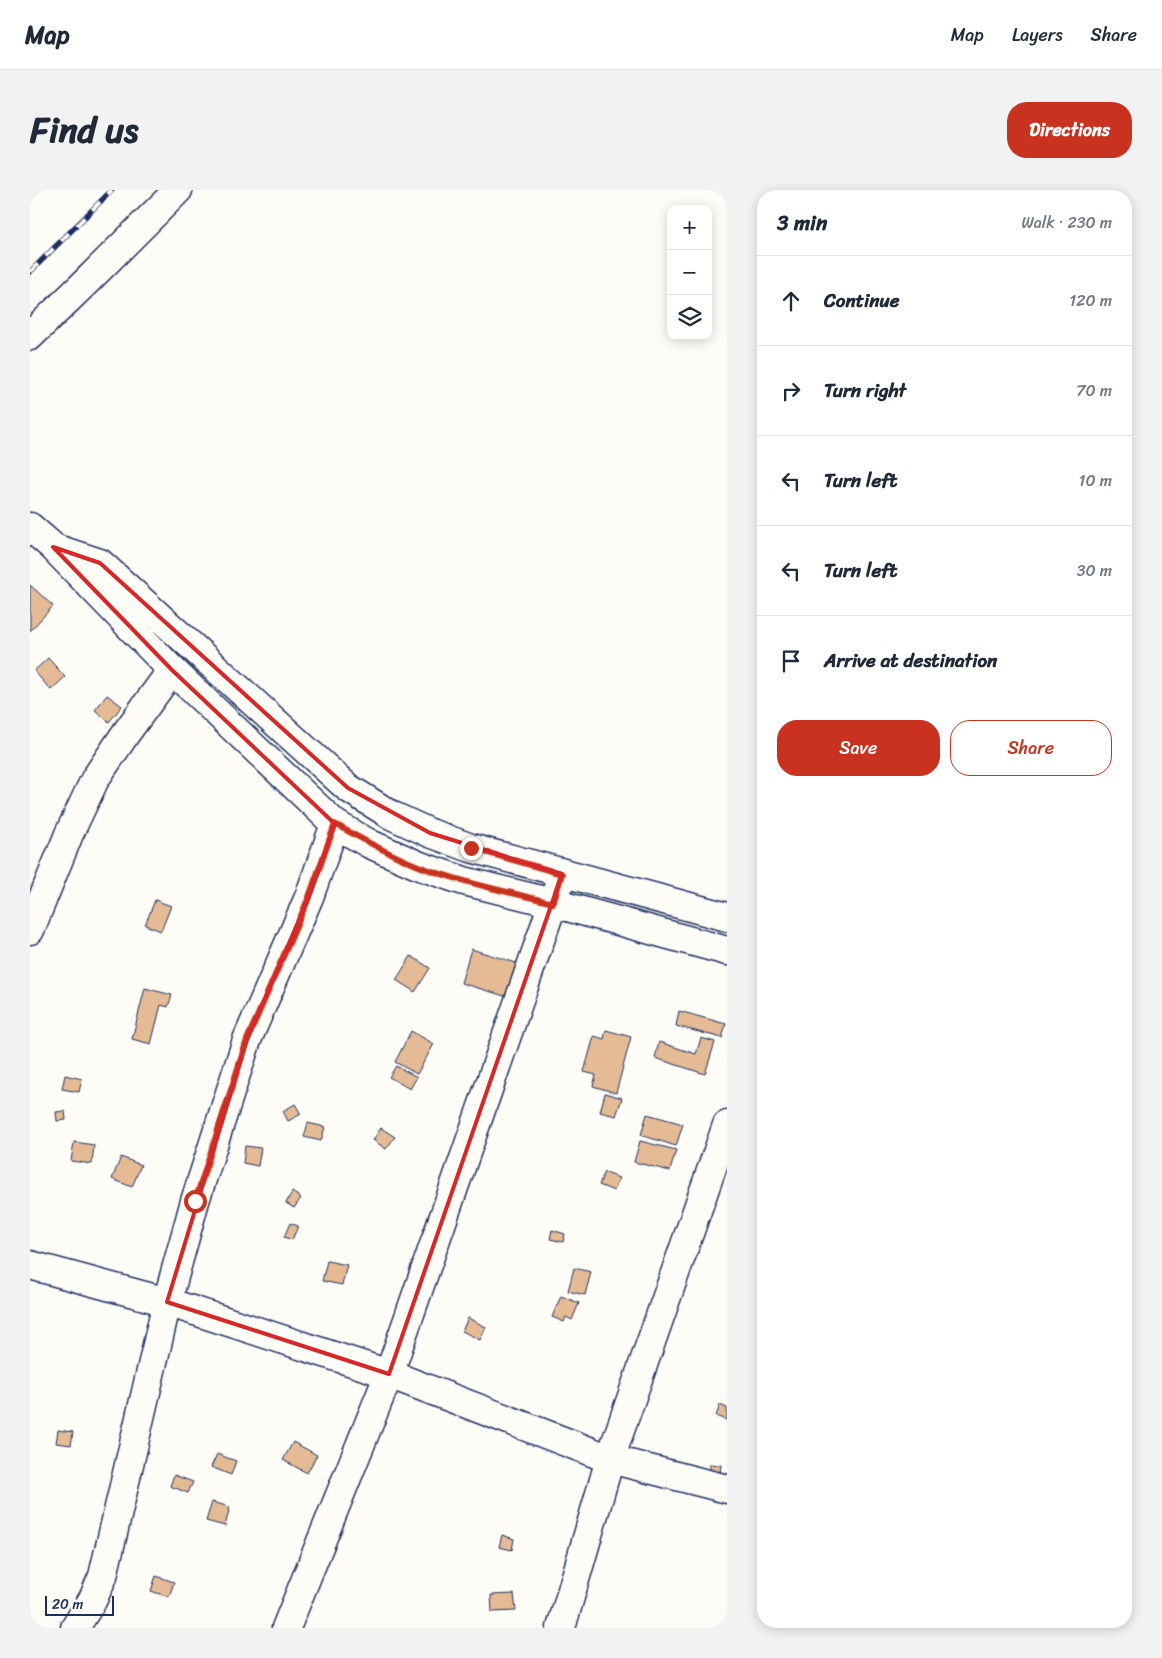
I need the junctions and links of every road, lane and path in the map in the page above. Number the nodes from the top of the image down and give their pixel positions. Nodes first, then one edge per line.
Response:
1 (178, 190) edge
2 (30, 336) edge
3 (30, 527) edge
4 (53, 547) junction
5 (172, 670) junction
6 (335, 824) junction
7 (562, 874) junction
8 (553, 903) junction
9 (727, 917) edge
10 (30, 930) edge
11 (727, 951) edge
12 (727, 1125) edge
13 (30, 1265) edge
14 (167, 1302) junction
15 (389, 1374) junction
16 (610, 1458) junction
17 (727, 1489) edge
18 (74, 1628) edge
19 (286, 1628) edge
20 (561, 1628) edge

1 - 2 street
3 - 4 street
4 - 5 street
4 - 7 street
5 - 6 street
5 - 10 street
6 - 8 street
6 - 14 street
7 - 8 street
7 - 9 street
8 - 11 street
8 - 15 street
12 - 16 street
13 - 14 street
14 - 15 street
14 - 18 street
15 - 16 street
15 - 19 street
16 - 17 street
16 - 20 street

